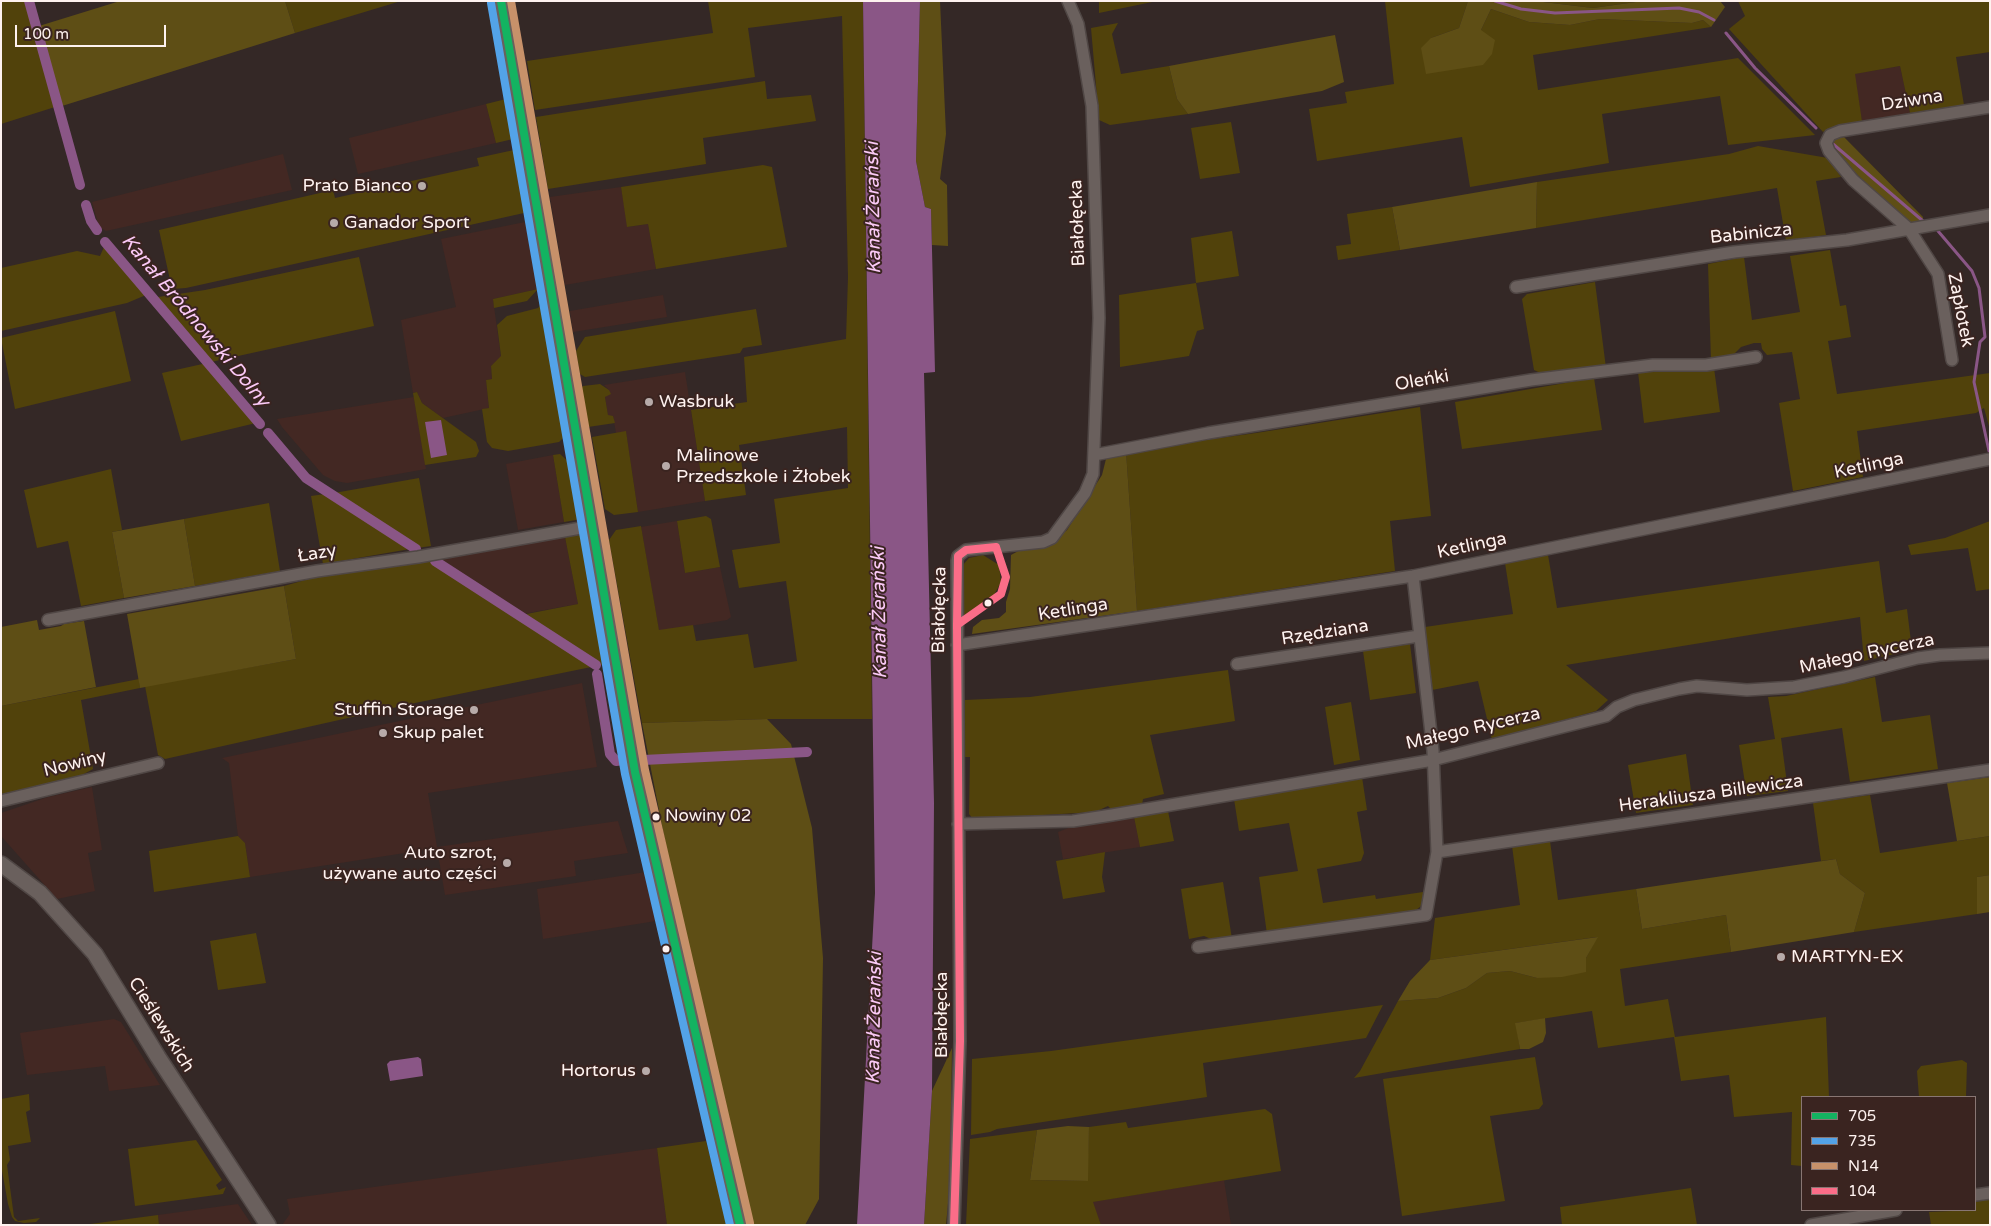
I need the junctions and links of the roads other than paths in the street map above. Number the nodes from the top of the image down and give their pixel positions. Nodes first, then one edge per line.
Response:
1 (502, 1) edge
2 (1068, 1) edge
3 (1990, 107) edge
4 (1840, 130) joint
5 (1990, 215) edge
6 (1909, 230) junction
7 (1516, 287) dead end
8 (1756, 357) dead end
9 (1952, 360) dead end
10 (1094, 455) junction
11 (1990, 459) edge
12 (592, 526) junction
13 (1413, 576) junction
14 (48, 620) dead end
15 (1419, 636) junction
16 (957, 645) junction
17 (1990, 653) edge
18 (1237, 664) dead end
19 (1433, 760) junction
20 (158, 763) dead end
21 (1990, 770) edge
22 (1, 801) edge
23 (958, 824) junction
24 (1437, 852) junction
25 (1, 864) edge
26 (1198, 947) dead end
27 (1990, 1193) edge
28 (1976, 1195) edge
29 (1890, 1211) edge
30 (268, 1225) edge
31 (740, 1225) edge
32 (954, 1225) edge
33 (1811, 1225) edge

1 - 12 main road
2 - 10 street, Białołęcka
3 - 4 street, Dziwna
4 - 6 street, Zapłotek
5 - 6 street, Babinicza
6 - 7 street, Babinicza
6 - 9 street, Zapłotek
8 - 10 street, Oleńki
10 - 16 street, Białołęcka
11 - 13 street, Ketlinga
12 - 14 street, Łazy
12 - 31 main road
13 - 15 street
13 - 16 street, Ketlinga
15 - 18 street, Rzędziana
15 - 19 street
16 - 23 street, Białołęcka
17 - 19 street, Małego Rycerza
19 - 23 street, Małego Rycerza
19 - 24 street
20 - 22 street, Nowiny
21 - 24 street, Herakliusza Billewicza
23 - 32 street, Białołęcka
24 - 26 street
25 - 30 main road, Cieślewskich
27 - 28 street
29 - 33 street

